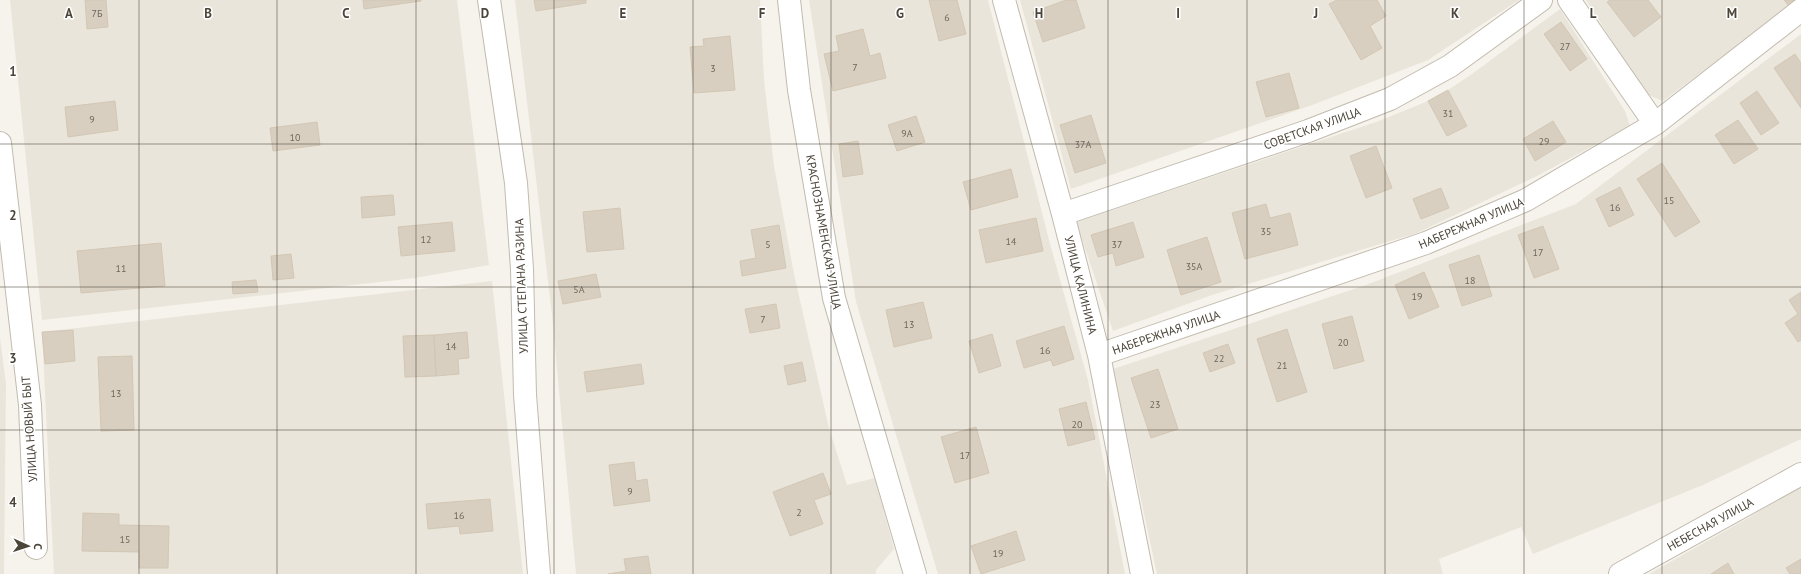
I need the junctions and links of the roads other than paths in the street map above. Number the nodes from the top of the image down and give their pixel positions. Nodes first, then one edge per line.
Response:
1 (489, 0) edge
2 (789, 0) edge
3 (1004, 0) edge
4 (1541, 0) edge
5 (1569, 0) edge
6 (1801, 10) edge
7 (1655, 124) junction
8 (0, 142) edge
9 (1063, 214) junction
10 (1099, 355) junction
11 (1801, 474) edge
12 (36, 548) dead end
13 (538, 574) edge
14 (915, 574) edge
15 (1142, 574) edge
16 (1620, 574) edge

1 - 13 street, УЛИЦА СТЕПАНА РАЗИНА
2 - 14 street, КРАСНОЗНАМЕНСКАЯ УЛИЦА
3 - 9 street, УЛИЦА КАЛИНИНА
4 - 9 street, СОВЕТСКАЯ УЛИЦА
5 - 7 street
6 - 7 street, НАБЕРЕЖНАЯ УЛИЦА
7 - 10 street, НАБЕРЕЖНАЯ УЛИЦА
8 - 12 street, УЛИЦА НОВЫЙ БЫТ
9 - 10 street, УЛИЦА КАЛИНИНА
10 - 15 street, УЛИЦА КАЛИНИНА
11 - 16 street, НЕБЕСНАЯ УЛИЦА

